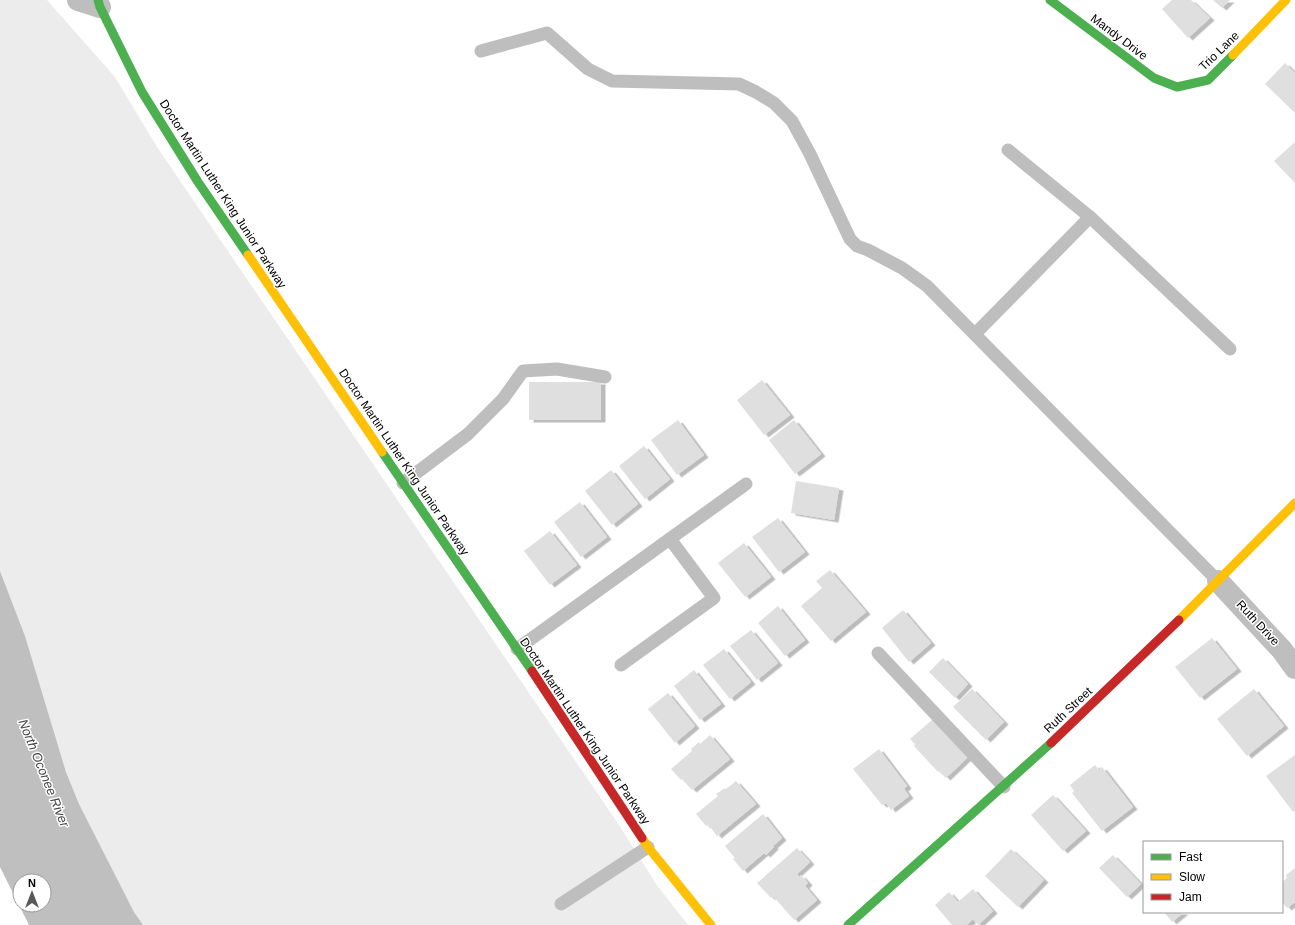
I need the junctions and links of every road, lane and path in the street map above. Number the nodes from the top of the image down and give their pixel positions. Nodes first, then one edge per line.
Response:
1 (78, 0) edge
2 (1050, 0) edge
3 (1286, 0) edge
4 (99, 3) edge
5 (481, 51) dead end
6 (1154, 78) joint
7 (1008, 150) dead end
8 (1090, 217) junction
9 (975, 334) junction
10 (1230, 349) dead end
11 (605, 377) dead end
12 (403, 483) junction
13 (746, 484) dead end
14 (1295, 502) edge
15 (670, 539) junction
16 (1218, 581) junction
17 (517, 649) junction
18 (878, 653) dead end
19 (621, 665) dead end
20 (1295, 668) edge
21 (1004, 786) junction
22 (648, 848) junction
23 (561, 904) dead end
24 (711, 925) edge
25 (848, 925) edge

1 - 4 street
2 - 6 main road, Mandy Drive
3 - 6 main road, Trio Lane
4 - 12 main road, Doctor Martin Luther King Junior Parkway
5 - 9 lane
7 - 8 lane
8 - 9 lane
8 - 10 lane
9 - 16 lane
11 - 12 lane
12 - 17 main road, Doctor Martin Luther King Junior Parkway
13 - 15 lane
14 - 16 main road, Ruth Street
15 - 17 lane
15 - 19 lane
16 - 20 street, Ruth Drive
16 - 21 main road, Ruth Street
17 - 22 main road, Doctor Martin Luther King Junior Parkway
18 - 21 lane
21 - 25 main road, Ruth Street
22 - 23 lane
22 - 24 main road, Doctor Martin Luther King Junior Parkway

